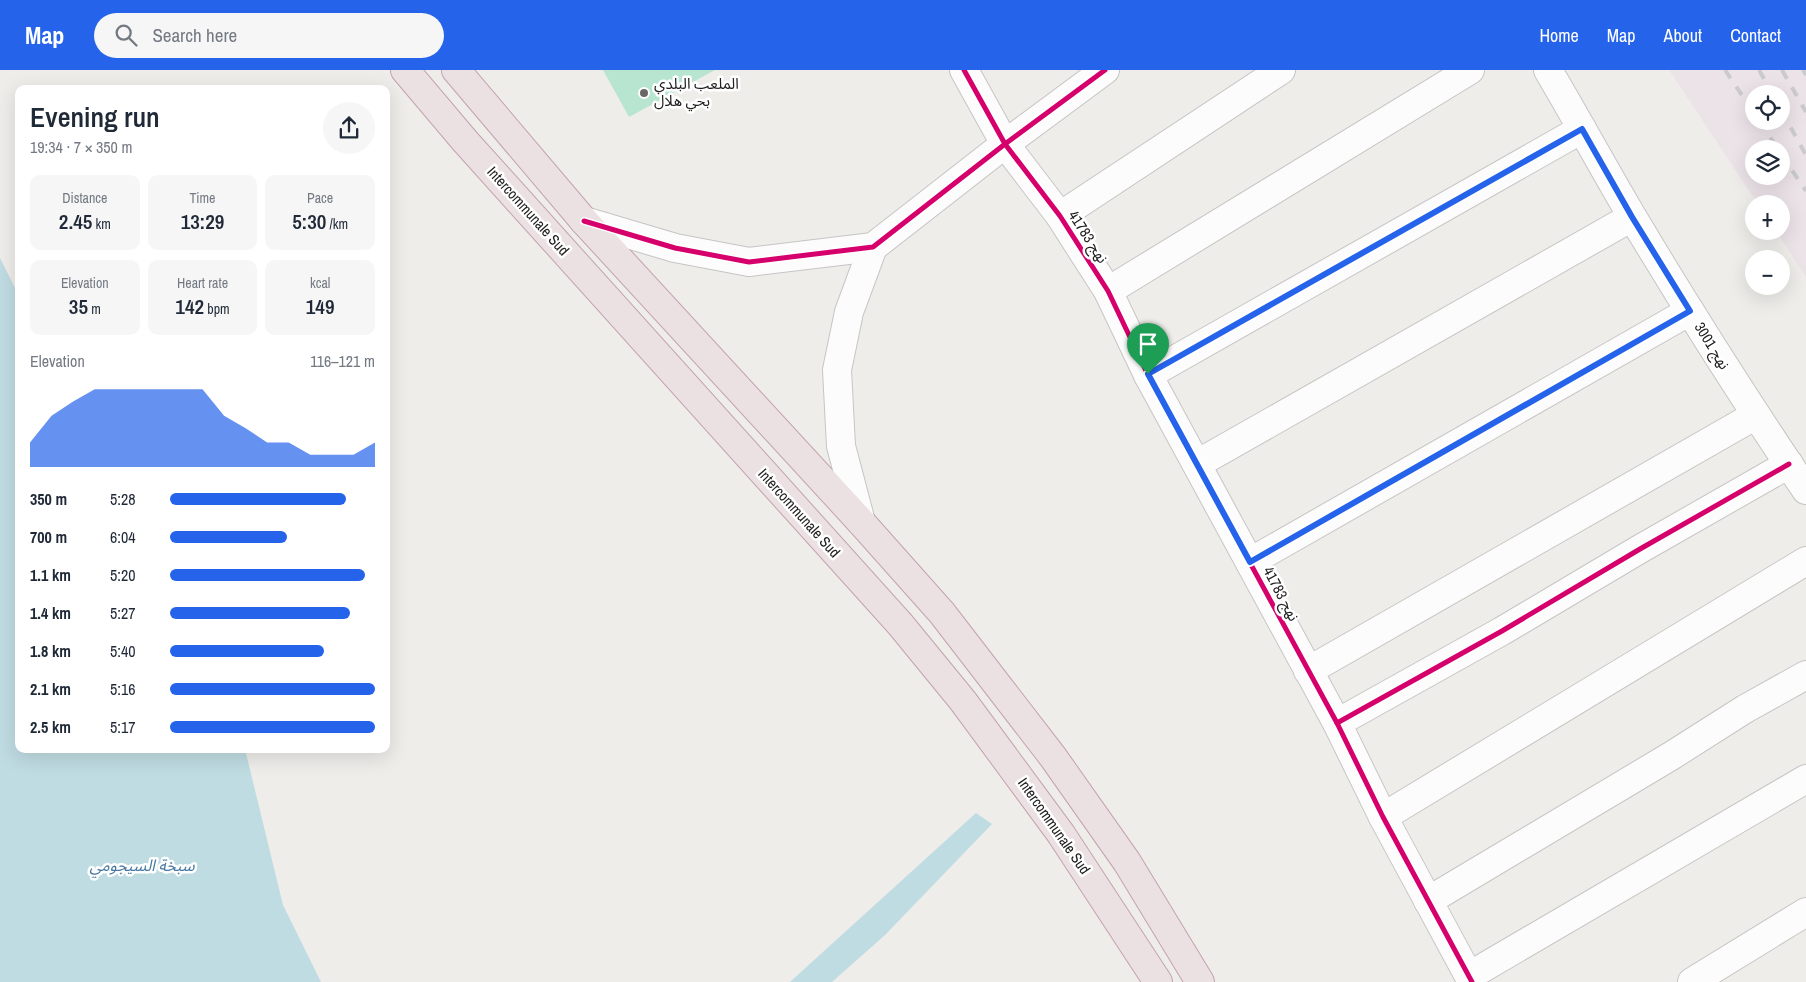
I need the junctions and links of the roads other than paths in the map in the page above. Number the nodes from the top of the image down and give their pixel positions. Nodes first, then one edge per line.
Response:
1 (405, 70) edge
2 (456, 70) edge
3 (964, 70) edge
4 (1105, 70) edge
5 (1281, 70) edge
6 (1470, 70) edge
7 (1548, 70) edge
8 (1582, 129) junction
9 (1005, 144) junction
10 (1060, 216) junction
11 (1632, 217) junction
12 (584, 220) junction
13 (873, 247) junction
14 (1108, 291) junction
15 (1690, 311) junction
16 (1148, 374) junction
17 (1756, 415) junction
18 (1197, 464) junction
19 (1789, 464) junction
20 (1806, 490) edge
21 (861, 522) junction
22 (1806, 561) edge
23 (1250, 562) junction
24 (1308, 671) junction
25 (1806, 675) edge
26 (1337, 723) junction
27 (1806, 779) edge
28 (1383, 817) junction
29 (1428, 901) junction
30 (1806, 912) edge
31 (1471, 979) edge
32 (1158, 982) edge
33 (1200, 982) edge
34 (1692, 982) edge

1 - 32 highway, Intercommunale Sud
2 - 12 highway
3 - 9 street, نهج 41783
4 - 9 street
5 - 10 street
6 - 14 street
7 - 8 street, نهج 3001
8 - 11 street, نهج 3001
8 - 16 street
9 - 10 street, نهج 41783
9 - 13 street
10 - 14 street, نهج 41783
11 - 15 street, نهج 3001
11 - 18 street
12 - 13 street
12 - 21 highway
13 - 21 street
14 - 16 street, نهج 41783
15 - 17 street, نهج 3001
15 - 23 street
16 - 18 street, نهج 41783
17 - 19 street, نهج 3001
17 - 24 street
18 - 23 street, نهج 41783
19 - 20 street, نهج 3001
19 - 26 street
21 - 33 highway
22 - 28 street
23 - 24 street, نهج 41783
24 - 26 street, نهج 41783
25 - 29 street
26 - 28 street, نهج 41783
27 - 31 street
28 - 29 street, نهج 41783
29 - 31 street, نهج 41783
30 - 34 street

